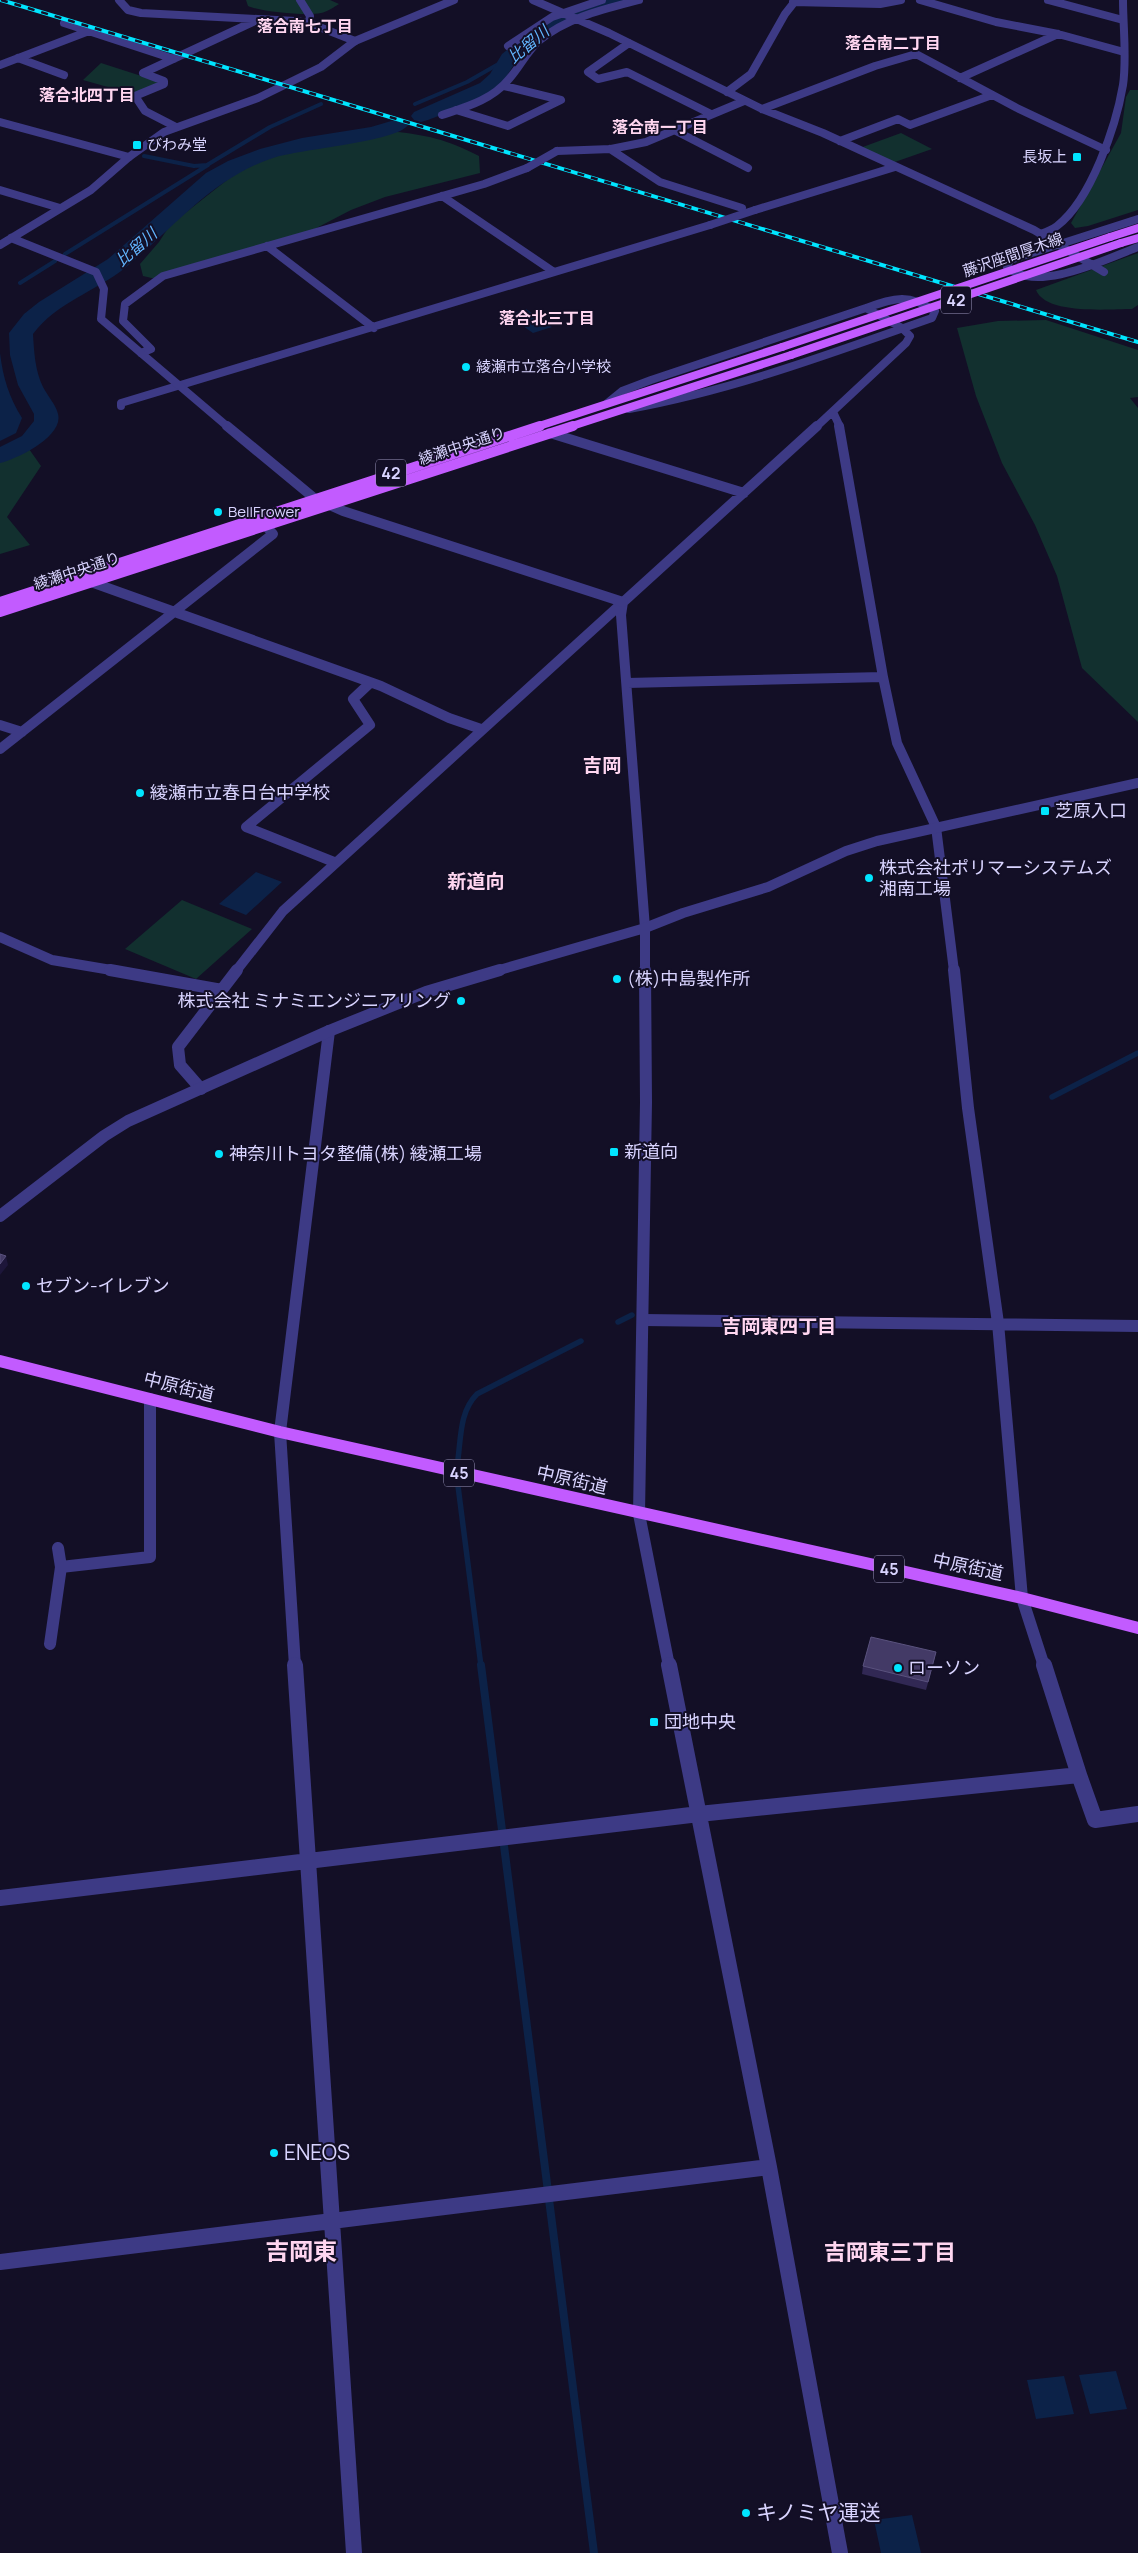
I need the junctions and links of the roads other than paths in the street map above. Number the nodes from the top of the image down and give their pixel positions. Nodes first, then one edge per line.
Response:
1 (119, 0) edge
2 (300, 0) edge
3 (454, 0) edge
4 (533, 0) edge
5 (602, 0) edge
6 (639, 0) edge
7 (901, 0) edge
8 (920, 0) edge
9 (1048, 0) edge
10 (1123, 0) edge
11 (795, 1) edge
12 (561, 12) junction
13 (575, 18) junction
14 (257, 20) junction
15 (1123, 20) junction
16 (64, 23) dead end
17 (309, 23) junction
18 (88, 31) junction
19 (1058, 34) junction
20 (355, 41) junction
21 (629, 43) junction
22 (508, 46) dead end
23 (1124, 52) junction
24 (18, 58) junction
25 (174, 59) junction
26 (0, 64) edge
27 (64, 75) dead end
28 (960, 78) junction
29 (504, 86) junction
30 (727, 92) junction
31 (992, 95) junction
32 (744, 101) junction
33 (762, 109) junction
34 (456, 110) junction
35 (711, 114) junction
36 (442, 115) dead end
37 (0, 122) edge
38 (176, 127) junction
39 (676, 131) junction
40 (840, 141) junction
41 (610, 149) junction
42 (1106, 150) junction
43 (129, 158) junction
44 (748, 168) dead end
45 (895, 168) junction
46 (0, 190) edge
47 (442, 196) junction
48 (60, 208) junction
49 (742, 208) dead end
50 (1138, 219) edge
51 (1138, 228) edge
52 (1040, 234) junction
53 (11, 238) junction
54 (1138, 238) edge
55 (1059, 244) junction
56 (0, 245) edge
57 (267, 246) junction
58 (1138, 247) edge
59 (1092, 263) junction
60 (554, 272) junction
61 (1104, 272) dead end
62 (866, 308) junction
63 (374, 328) junction
64 (902, 328) junction
65 (782, 347) joint
66 (141, 353) junction
67 (791, 355) joint
68 (180, 386) junction
69 (606, 404) junction
70 (121, 406) dead end
71 (619, 410) junction
72 (833, 412) junction
73 (550, 434) junction
74 (744, 493) junction
75 (314, 498) junction
76 (327, 504) junction
77 (265, 525) junction
78 (90, 582) junction
79 (0, 602) edge
80 (623, 602) junction
81 (0, 612) edge
82 (172, 612) junction
83 (883, 677) junction
84 (370, 683) junction
85 (627, 683) junction
86 (0, 725) edge
87 (481, 729) junction
88 (22, 732) junction
89 (0, 749) edge
90 (1138, 783) edge
91 (936, 826) junction
92 (334, 862) junction
93 (645, 928) junction
94 (0, 937) edge
95 (222, 990) junction
96 (329, 1031) junction
97 (201, 1089) junction
98 (0, 1216) edge
99 (643, 1320) junction
100 (998, 1324) junction
101 (1138, 1326) edge
102 (0, 1361) edge
103 (150, 1399) junction
104 (280, 1432) junction
105 (639, 1514) junction
106 (58, 1548) dead end
107 (61, 1567) junction
108 (1022, 1598) junction
109 (1138, 1628) edge
110 (50, 1644) dead end
111 (1079, 1775) junction
112 (699, 1814) junction
113 (1138, 1814) edge
114 (308, 1860) junction
115 (0, 1898) edge
116 (769, 2167) junction
117 (331, 2222) junction
118 (0, 2262) edge
119 (354, 2553) edge
120 (840, 2553) edge

1 - 14 street
2 - 17 street
3 - 20 street
4 - 12 street
5 - 12 street
6 - 13 street
7 - 11 street
8 - 19 street
9 - 15 street
10 - 15 street
11 - 30 street
12 - 13 street
12 - 22 street
13 - 21 street
13 - 29 street
14 - 17 street
14 - 25 street
15 - 23 street
16 - 18 street
17 - 20 street
18 - 24 street
18 - 25 street
19 - 23 street
19 - 28 street
20 - 38 street
21 - 30 street
21 - 35 street
23 - 42 street
24 - 26 street
24 - 27 street
25 - 38 street
28 - 31 street
28 - 33 street
29 - 34 street
29 - 34 street
30 - 32 street
31 - 40 street
31 - 42 street
32 - 33 street
32 - 35 street
33 - 40 street
34 - 36 street
35 - 39 street
37 - 43 street
38 - 43 street
39 - 41 street
39 - 44 street
40 - 45 street
41 - 47 street, bridge
41 - 49 street
42 - 52 street
43 - 48 street
45 - 52 street
45 - 60 street, bridge
46 - 48 street
47 - 57 street
47 - 60 street
48 - 53 street
50 - 55 street
51 - 65 main road, 藤沢座間厚木線 / 42, bridge
52 - 55 street
53 - 56 street
53 - 66 street
54 - 67 main road, 藤沢座間厚木線 / 42, bridge
55 - 59 street
55 - 59 street
57 - 63 street
57 - 66 street
58 - 59 street
59 - 61 street
60 - 63 street
62 - 64 street
62 - 64 street
62 - 69 street
63 - 68 street
64 - 71 street
64 - 72 street
65 - 69 main road, 綾瀬中央通り / 42
66 - 68 street
67 - 71 main road, 綾瀬中央通り / 42
68 - 70 street
68 - 75 street
69 - 75 main road, 綾瀬中央通り / 42
71 - 73 main road, 綾瀬中央通り / 42
72 - 74 street
72 - 83 street
73 - 74 street
73 - 76 main road, 綾瀬中央通り / 42
74 - 80 street
75 - 76 street
75 - 79 main road, 綾瀬中央通り / 42
76 - 77 main road, 綾瀬中央通り / 42
76 - 80 street
77 - 78 main road, 綾瀬中央通り / 42
77 - 82 street
78 - 81 main road, 綾瀬中央通り / 42
78 - 82 street
80 - 85 street
80 - 87 street
82 - 84 street
82 - 88 street
83 - 85 street
83 - 91 street
84 - 87 street
84 - 92 street
85 - 93 street
86 - 88 street
87 - 92 street
88 - 89 street
90 - 91 street
91 - 93 street
91 - 100 street
92 - 95 street
93 - 96 street
93 - 99 street
94 - 95 street
95 - 97 street
96 - 97 street
96 - 104 street
97 - 98 street
99 - 100 street
99 - 105 street
100 - 101 street
100 - 108 street
102 - 103 main road, 中原街道 / 45
103 - 104 main road, 中原街道 / 45
103 - 107 street
104 - 105 main road, 中原街道 / 45
104 - 114 street
105 - 108 main road, 中原街道 / 45
105 - 112 street
106 - 107 street
107 - 110 street
108 - 109 main road, 中原街道 / 45
108 - 111 street
111 - 112 street
111 - 113 street
112 - 114 street
112 - 116 street
114 - 115 street
114 - 117 street
116 - 117 street
116 - 120 street
117 - 118 street
117 - 119 street

